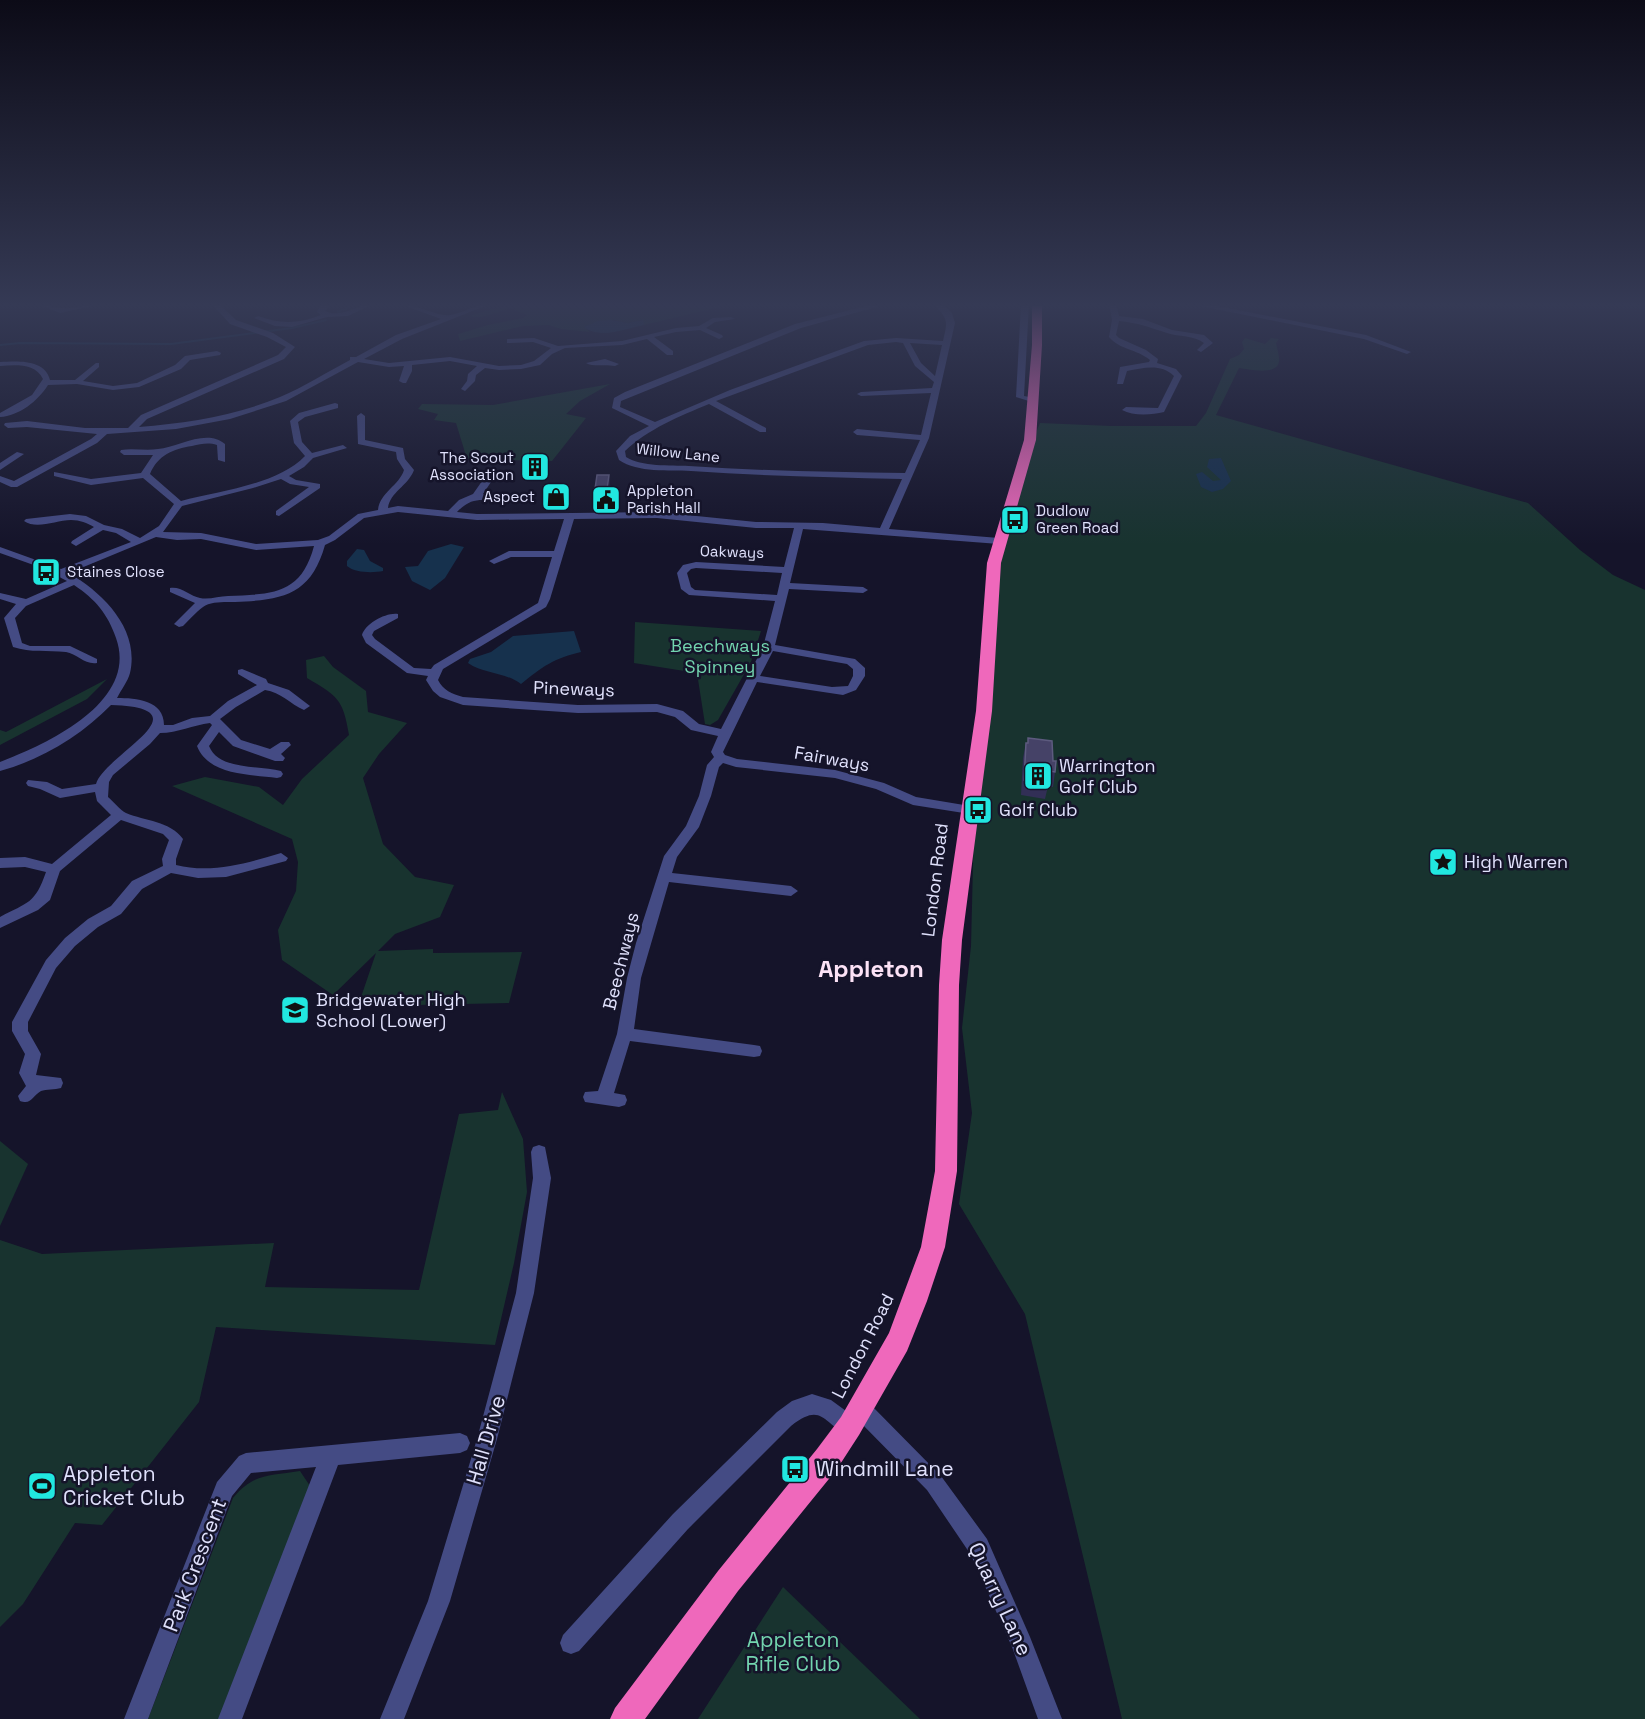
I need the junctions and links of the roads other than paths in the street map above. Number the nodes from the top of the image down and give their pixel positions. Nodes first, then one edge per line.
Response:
1 (46, 384) edge
2 (94, 384) edge
3 (141, 384) edge
4 (217, 384) edge
5 (311, 384) edge
6 (469, 384) edge
7 (652, 384) edge
8 (756, 384) edge
9 (1021, 384) edge
10 (1033, 384) edge
11 (1174, 384) edge
12 (938, 385) joint
13 (465, 389) dead end
14 (861, 394) dead end
15 (1032, 400) junction
16 (710, 401) junction
17 (174, 403) junction
18 (22, 406) junction
19 (335, 406) dead end
20 (186, 409) dead end
21 (1124, 410) dead end
22 (1, 416) edge
23 (361, 416) dead end
24 (18, 417) junction
25 (37, 424) junction
26 (655, 425) junction
27 (3, 426) edge
28 (763, 430) dead end
29 (129, 431) junction
30 (105, 432) junction
31 (857, 432) dead end
32 (925, 438) junction
33 (343, 448) dead end
34 (124, 452) dead end
35 (160, 452) junction
36 (21, 454) dead end
37 (310, 456) junction
38 (222, 460) dead end
39 (0, 467) edge
40 (57, 474) dead end
41 (145, 475) junction
42 (282, 475) junction
43 (490, 476) dead end
44 (907, 476) junction
45 (0, 479) edge
46 (14, 485) junction
47 (0, 494) edge
48 (477, 496) junction
49 (504, 498) dead end
50 (179, 504) junction
51 (383, 510) junction
52 (279, 513) dead end
53 (450, 515) junction
54 (570, 515) junction
55 (29, 521) dead end
56 (799, 526) junction
57 (100, 527) junction
58 (884, 530) junction
59 (155, 534) junction
60 (140, 542) junction
61 (999, 542) junction
62 (76, 543) dead end
63 (320, 543) junction
64 (0, 550) edge
65 (559, 554) junction
66 (494, 561) dead end
67 (787, 570) junction
68 (61, 573) junction
69 (75, 581) junction
70 (185, 583) dead end
71 (863, 590) dead end
72 (782, 592) junction
73 (0, 596) edge
74 (202, 602) junction
75 (23, 603) junction
76 (394, 616) dead end
77 (4, 619) edge
78 (178, 625) dead end
79 (769, 647) junction
80 (93, 661) dead end
81 (244, 669) dead end
82 (433, 674) junction
83 (754, 678) junction
84 (263, 686) junction
85 (317, 700) dead end
86 (108, 701) junction
87 (216, 721) junction
88 (157, 729) junction
89 (725, 734) junction
90 (285, 745) dead end
91 (721, 758) junction
92 (0, 766) edge
93 (277, 774) dead end
94 (32, 783) dead end
95 (102, 787) junction
96 (970, 810) junction
97 (119, 815) junction
98 (281, 858) dead end
99 (0, 863) edge
100 (170, 868) junction
101 (54, 869) junction
102 (665, 877) junction
103 (791, 891) dead end
104 (0, 923) edge
105 (625, 1034) junction
106 (754, 1051) dead end
107 (26, 1096) dead end
108 (604, 1098) dead end
109 (539, 1152) dead end
110 (856, 1418) junction
111 (460, 1443) dead end
112 (332, 1456) junction
113 (572, 1643) dead end
114 (136, 1719) edge
115 (230, 1719) edge
116 (392, 1719) edge
117 (626, 1719) edge
118 (1050, 1719) edge

1 - 18 street
2 - 3 street
4 - 17 street
5 - 29 street
6 - 13 street
7 - 26 street
8 - 16 street, Willow Lane
9 - 15 street
10 - 15 highway, London Road
11 - 21 street
12 - 14 street
12 - 32 street
15 - 61 highway, London Road
16 - 26 street, Willow Lane
16 - 28 street
17 - 20 street
17 - 29 street
18 - 22 street
18 - 24 street
19 - 37 street
22 - 24 street
23 - 51 street
24 - 25 street
24 - 27 street
25 - 27 street
25 - 30 street
26 - 44 street, Willow Lane
29 - 30 street
30 - 46 street
31 - 32 street
32 - 44 street
33 - 37 street
34 - 35 street
35 - 38 street
35 - 41 street
36 - 39 street
37 - 42 street
40 - 41 street
41 - 50 street
42 - 50 street
42 - 52 street
43 - 48 street
44 - 58 street
45 - 46 street
46 - 47 street
48 - 49 street
48 - 53 street
50 - 59 street
51 - 53 street
51 - 63 street
53 - 54 street
54 - 56 street
54 - 65 street
55 - 57 street
56 - 58 street
56 - 67 street, Beechways
57 - 60 street
57 - 62 street
58 - 61 street
59 - 60 street
59 - 63 street
60 - 68 street
61 - 96 highway, London Road
63 - 74 street
64 - 68 street
65 - 66 street
65 - 82 street
67 - 72 street, Beechways
67 - 72 street, Oakways
68 - 69 street
69 - 75 street
69 - 86 street
70 - 74 street
71 - 72 street
72 - 79 street, Beechways
73 - 75 street
74 - 78 street
75 - 77 street
76 - 82 street
77 - 80 street
79 - 83 street, Beechways
79 - 83 street
81 - 84 street
82 - 89 street, Pineways
83 - 89 street, Beechways
84 - 85 street
84 - 87 street
86 - 88 street
86 - 92 street
87 - 88 street
87 - 90 street
87 - 93 street
88 - 95 street
89 - 91 street, Beechways
91 - 96 street, Fairways
91 - 102 street, Beechways
94 - 95 street
95 - 97 street
96 - 110 highway, London Road
97 - 100 street
97 - 101 street
98 - 100 street
99 - 101 street
100 - 107 street
101 - 104 street
102 - 103 street
102 - 105 street, Beechways
105 - 106 street, Beechways
105 - 108 street
109 - 116 street, Hall Drive
110 - 113 street, London Road
110 - 117 highway, London Road
110 - 118 street, Quarry Lane
111 - 112 street, Park Crescent
112 - 114 street, Park Crescent
112 - 115 street

